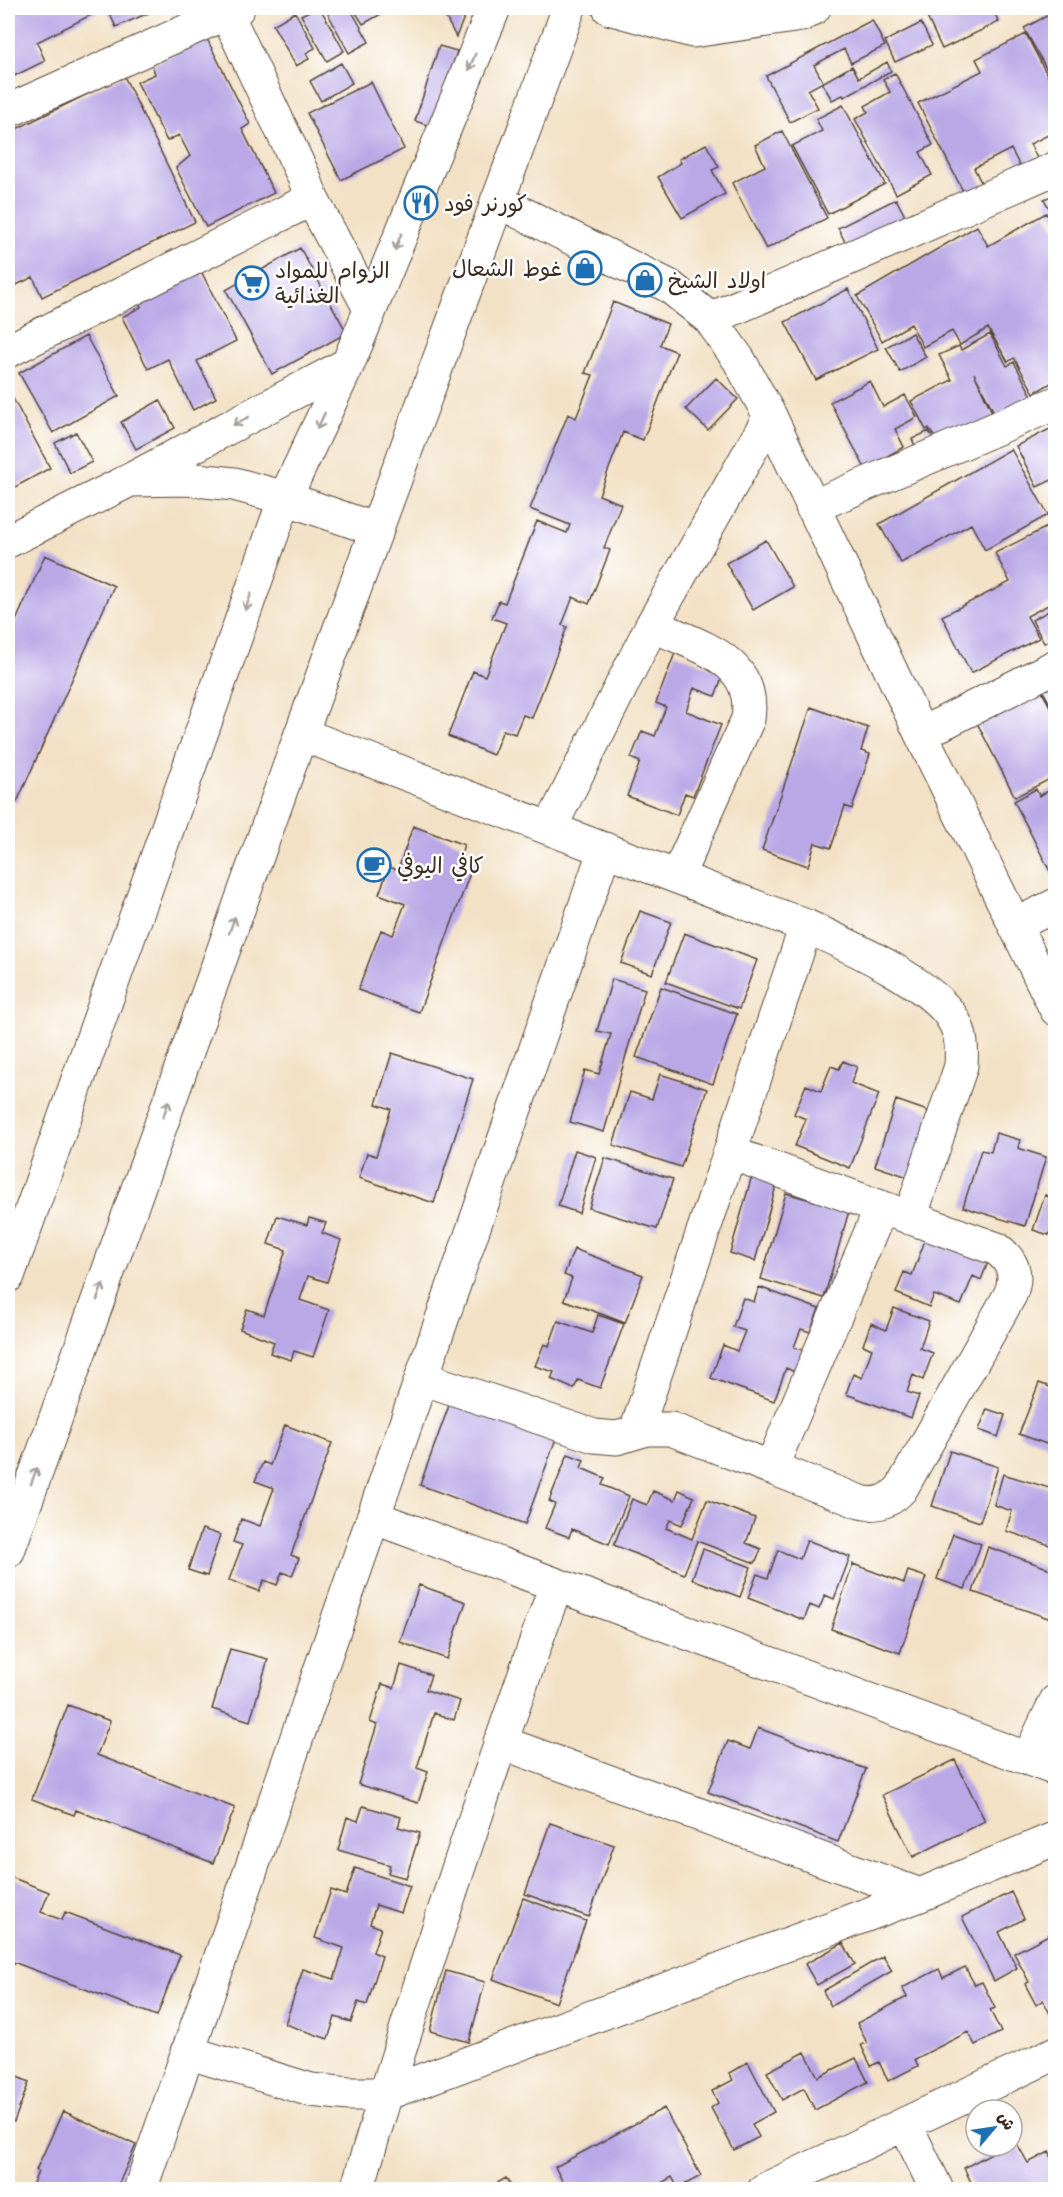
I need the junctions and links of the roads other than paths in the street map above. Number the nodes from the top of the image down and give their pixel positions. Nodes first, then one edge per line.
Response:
1 (494, 8) edge
2 (569, 8) edge
3 (609, 8) edge
4 (814, 8) edge
5 (229, 9) edge
6 (8, 111) edge
7 (1056, 168) edge
8 (312, 199) junction
9 (497, 201) junction
10 (370, 309) junction
11 (710, 319) junction
12 (8, 351) edge
13 (348, 364) junction
14 (1056, 403) edge
15 (770, 416) junction
16 (130, 480) junction
17 (285, 498) junction
18 (813, 507) junction
19 (376, 530) junction
20 (8, 541) edge
21 (652, 625) junction
22 (1056, 666) edge
23 (301, 734) junction
24 (921, 734) junction
25 (550, 828) junction
26 (605, 849) junction
27 (677, 877) junction
28 (1056, 904) edge
29 (1015, 925) junction
30 (806, 926) junction
31 (1056, 1009) edge
32 (731, 1153) junction
33 (896, 1213) junction
34 (8, 1276) edge
35 (422, 1378) junction
36 (636, 1431) junction
37 (771, 1468) junction
38 (373, 1517) junction
39 (8, 1551) edge
40 (556, 1584) junction
41 (1056, 1701) edge
42 (500, 1742) junction
43 (1042, 1764) edge
44 (1056, 1838) edge
45 (920, 1894) junction
46 (188, 2052) junction
47 (1054, 2058) edge
48 (385, 2094) junction
49 (905, 2124) junction
50 (140, 2190) edge
51 (357, 2190) edge
52 (764, 2190) edge
53 (937, 2190) edge

1 -> 10 street
2 - 9 street
3 - 4 street
5 - 6 street
5 - 8 street
7 - 11 street
8 - 10 street
8 - 12 street
9 - 11 street
9 - 19 street
10 - 13 street
11 - 15 street
13 -> 16 street
13 -> 17 street
14 - 18 street
15 - 18 street
15 - 21 street
16 - 17 street
16 - 20 street
17 - 19 street
17 -> 34 street
18 - 24 street
19 - 23 street
21 - 25 street
21 - 27 street
22 - 24 street
23 - 25 street
39 -> 23 street
24 - 29 street
25 - 26 street
26 - 27 street
26 - 35 street
27 - 30 street
28 - 29 street
29 - 31 street
30 - 32 street
30 - 33 street
32 - 33 street
32 - 36 street
33 - 37 street
33 - 37 street
35 - 36 street
35 - 38 street
36 - 37 street
38 - 40 street
38 - 46 street
40 - 42 street
40 - 43 street
41 - 43 street
42 - 45 street
42 - 48 street
44 - 45 street
45 - 48 street
46 - 48 street
46 - 50 street
47 - 49 street
48 - 51 street
49 - 52 street
49 - 53 street

